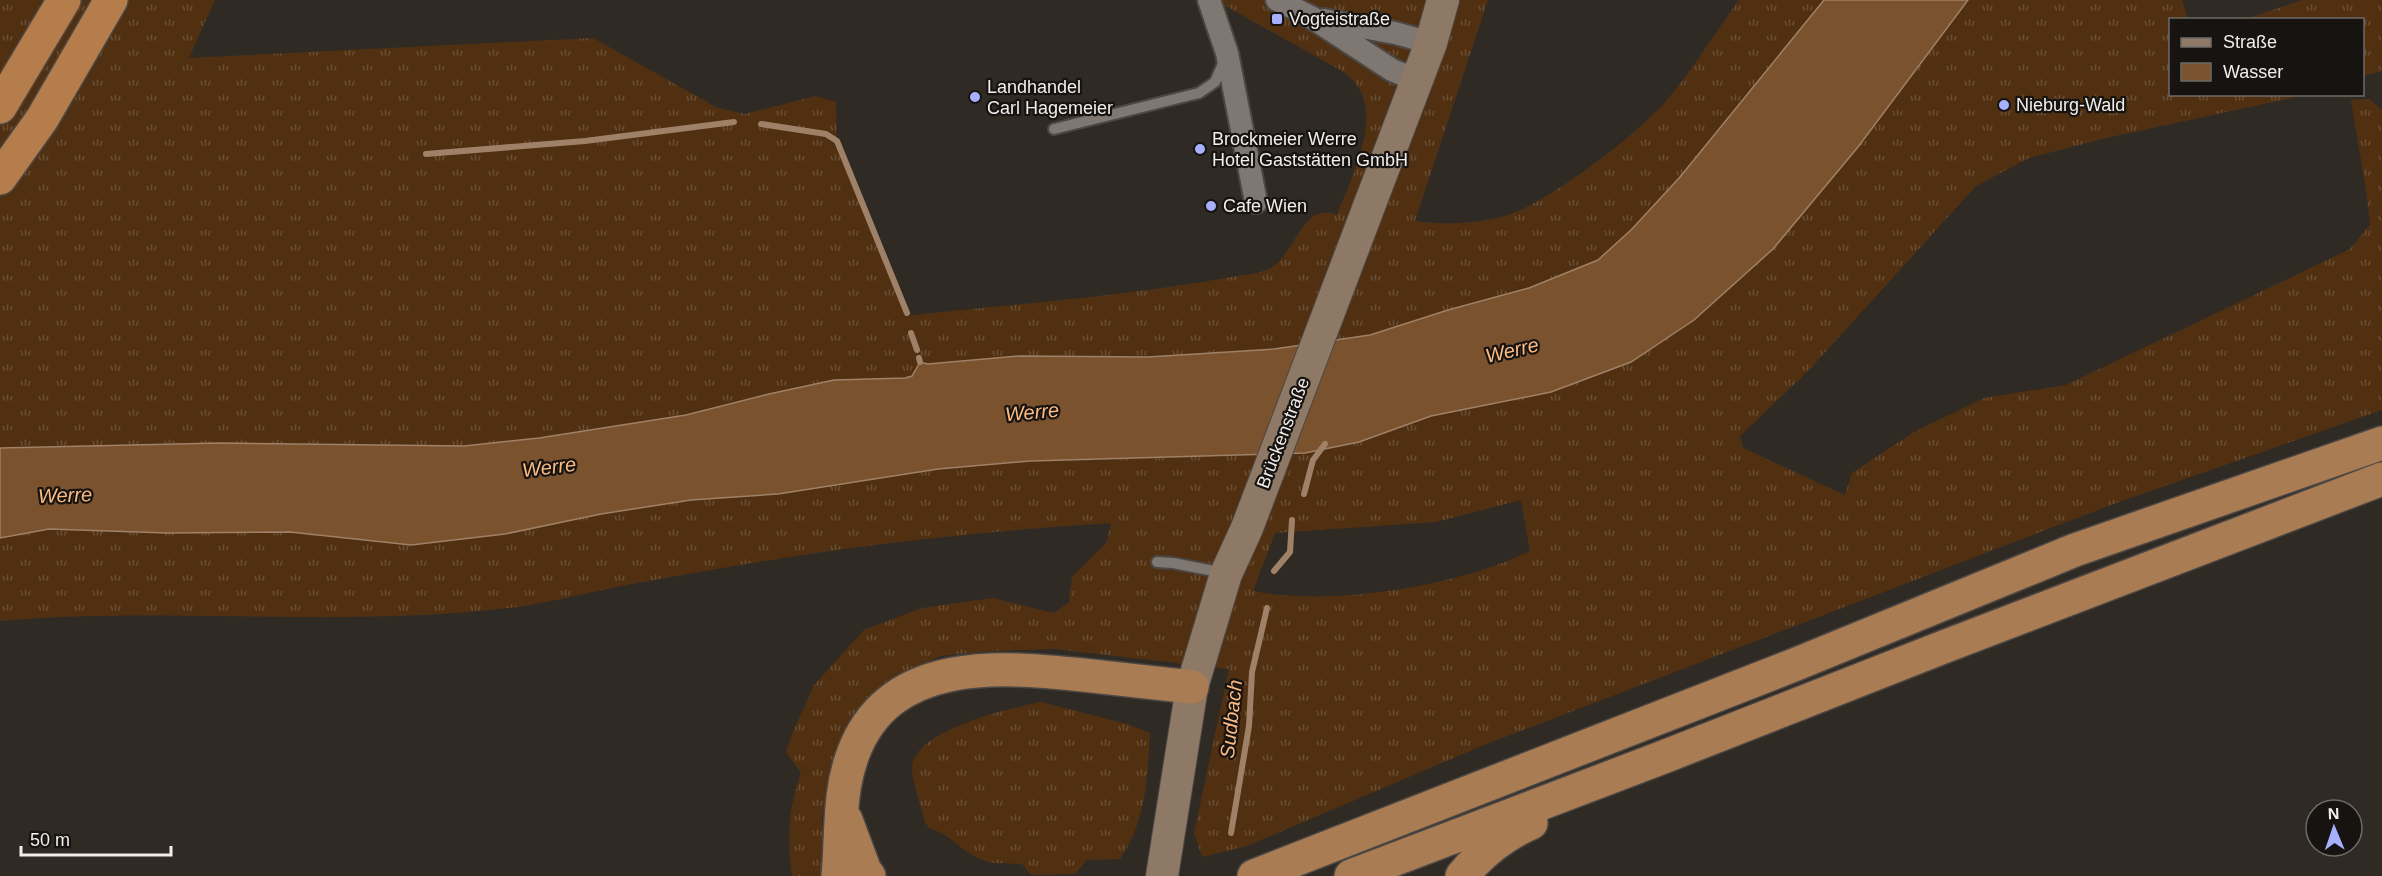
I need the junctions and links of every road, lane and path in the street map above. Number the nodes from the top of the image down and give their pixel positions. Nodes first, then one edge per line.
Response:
1 (64, 0) edge
2 (111, 0) edge
3 (1209, 0) edge
4 (1277, 0) edge
5 (1443, 0) edge
6 (1311, 17) junction
7 (1431, 43) junction
8 (1227, 53) junction
9 (1416, 80) junction
10 (0, 107) edge
11 (1054, 129) dead end
12 (0, 178) edge
13 (1256, 202) dead end
14 (2382, 444) edge
15 (2382, 479) edge
16 (1157, 562) dead end
17 (1226, 574) junction
18 (1192, 687) junction
19 (1666, 756) junction
20 (841, 804) junction
21 (838, 876) edge
22 (869, 876) edge
23 (1162, 876) edge
24 (1254, 876) edge
25 (1351, 876) edge
26 (1462, 876) edge

1 - 10 highway
2 - 12 highway
3 - 8 street
4 - 6 street
5 - 7 main road, Brückenstraße
6 - 7 street
6 - 9 street
7 - 9 main road, Brückenstraße
8 - 11 lane
8 - 13 street
9 - 17 main road, Brückenstraße
14 - 24 highway
15 - 19 highway
16 - 17 lane
17 - 18 main road, Brückenstraße
18 - 20 highway
18 - 23 main road, Brückenstraße
19 - 25 highway
19 - 26 highway
20 - 21 highway
20 - 22 highway

